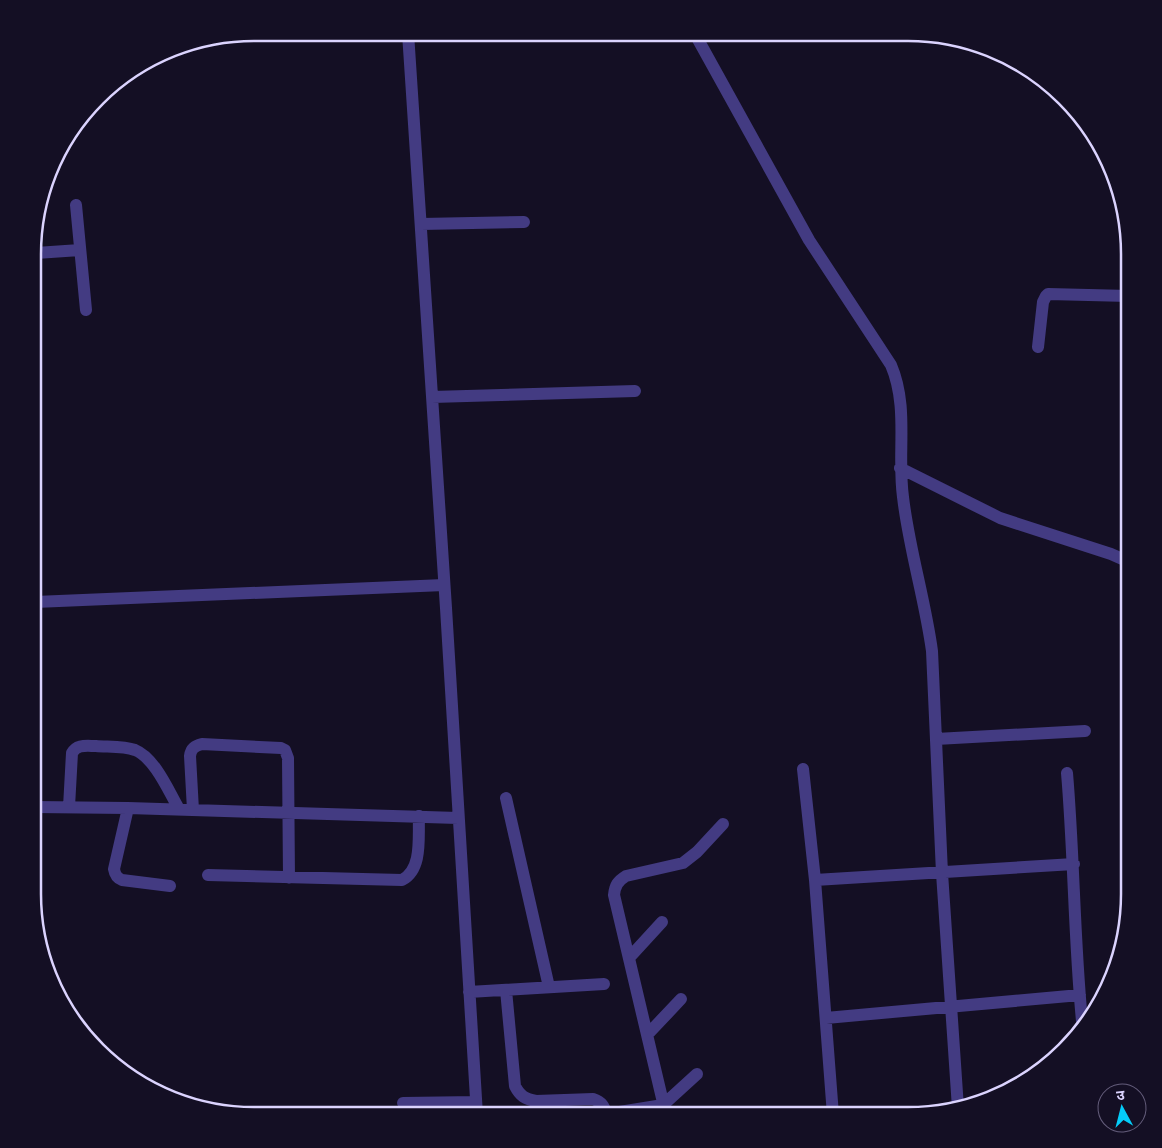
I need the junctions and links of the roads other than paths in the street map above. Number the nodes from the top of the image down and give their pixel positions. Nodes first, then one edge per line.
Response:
1 (409, 41) edge
2 (699, 41) edge
3 (76, 205) dead end
4 (524, 222) dead end
5 (421, 224) junction
6 (80, 250) junction
7 (41, 253) edge
8 (1121, 296) edge
9 (86, 310) dead end
10 (1038, 347) dead end
11 (635, 391) dead end
12 (432, 398) junction
13 (900, 468) junction
14 (1121, 558) edge
15 (444, 585) junction
16 (41, 602) edge
17 (1085, 731) dead end
18 (936, 739) junction
19 (803, 769) dead end
20 (1067, 773) dead end
21 (506, 798) dead end
22 (69, 806) junction
23 (41, 807) edge
24 (128, 808) junction
25 (179, 809) junction
26 (193, 810) junction
27 (289, 812) junction
28 (419, 816) junction
29 (458, 818) junction
30 (723, 824) dead end
31 (1074, 864) junction
32 (942, 873) junction
33 (208, 875) dead end
34 (289, 878) junction
35 (814, 880) junction
36 (170, 886) dead end
37 (662, 922) dead end
38 (629, 958) junction
39 (604, 984) dead end
40 (549, 987) junction
41 (506, 990) junction
42 (469, 992) junction
43 (1080, 995) junction
44 (681, 999) dead end
45 (952, 1007) junction
46 (1082, 1017) edge
47 (826, 1018) junction
48 (648, 1034) junction
49 (697, 1074) dead end
50 (958, 1101) edge
51 (403, 1104) dead end
52 (447, 1107) edge
53 (476, 1107) edge
54 (604, 1107) edge
55 (664, 1107) edge
56 (668, 1107) edge
57 (832, 1107) edge

1 - 5 street
2 - 13 street
3 - 6 street
4 - 5 street
5 - 12 street
6 - 7 street
6 - 9 street
8 - 10 street
11 - 12 street
12 - 15 street
13 - 14 street
13 - 18 street
15 - 16 street
15 - 29 street
17 - 18 street
18 - 32 street
19 - 35 street
20 - 31 street
21 - 40 street
22 - 23 street
22 - 24 street
22 - 25 street
24 - 25 street
24 - 36 street
25 - 26 street
26 - 27 street
26 - 27 street
27 - 28 street
27 - 34 street
28 - 29 street
28 - 34 street
29 - 42 street
30 - 38 street
31 - 32 street
31 - 43 street
32 - 35 street
32 - 45 street
33 - 34 street
35 - 47 street
37 - 38 street
38 - 48 street
39 - 40 street
40 - 41 street
41 - 42 street
41 - 54 street
42 - 53 street
43 - 45 street
43 - 46 street
44 - 48 street
45 - 47 street
45 - 50 street
47 - 57 street
48 - 55 street
49 - 56 street
51 - 52 street

